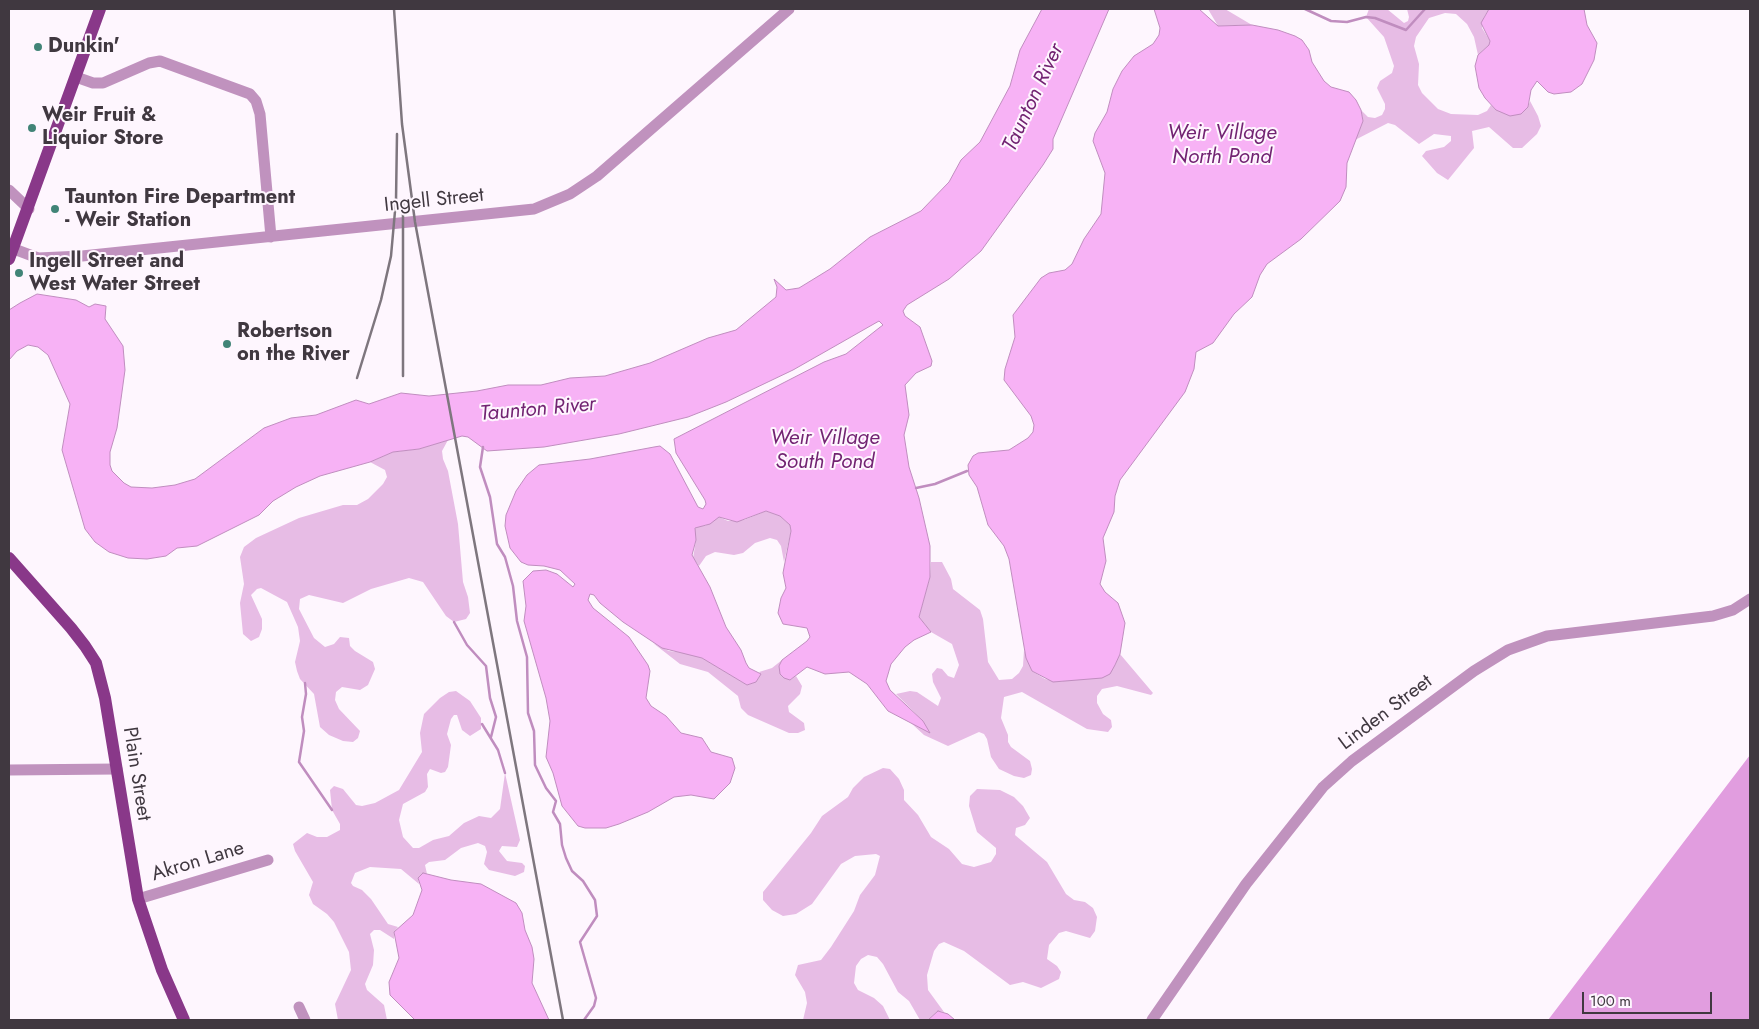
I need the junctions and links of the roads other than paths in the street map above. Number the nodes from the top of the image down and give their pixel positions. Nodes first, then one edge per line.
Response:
1 (100, 9) edge
2 (789, 9) edge
3 (76, 77) junction
4 (9, 190) edge
5 (29, 209) junction
6 (271, 237) junction
7 (11, 254) edge
8 (9, 558) edge
9 (1750, 599) edge
10 (117, 769) junction
11 (9, 770) edge
12 (268, 860) dead end
13 (138, 899) junction
14 (299, 1007) dead end
15 (1155, 1019) edge
16 (184, 1020) edge
17 (305, 1020) edge

1 - 3 main road
2 - 6 street, Ingell Street
3 - 5 main road
3 - 6 street
4 - 5 street
5 - 7 main road
6 - 7 street, Ingell Street
8 - 10 main road, Plain Street
9 - 15 street, Linden Street
10 - 11 street
10 - 13 main road, Plain Street
12 - 13 street, Akron Lane
13 - 16 main road, Plain Street
14 - 17 street

